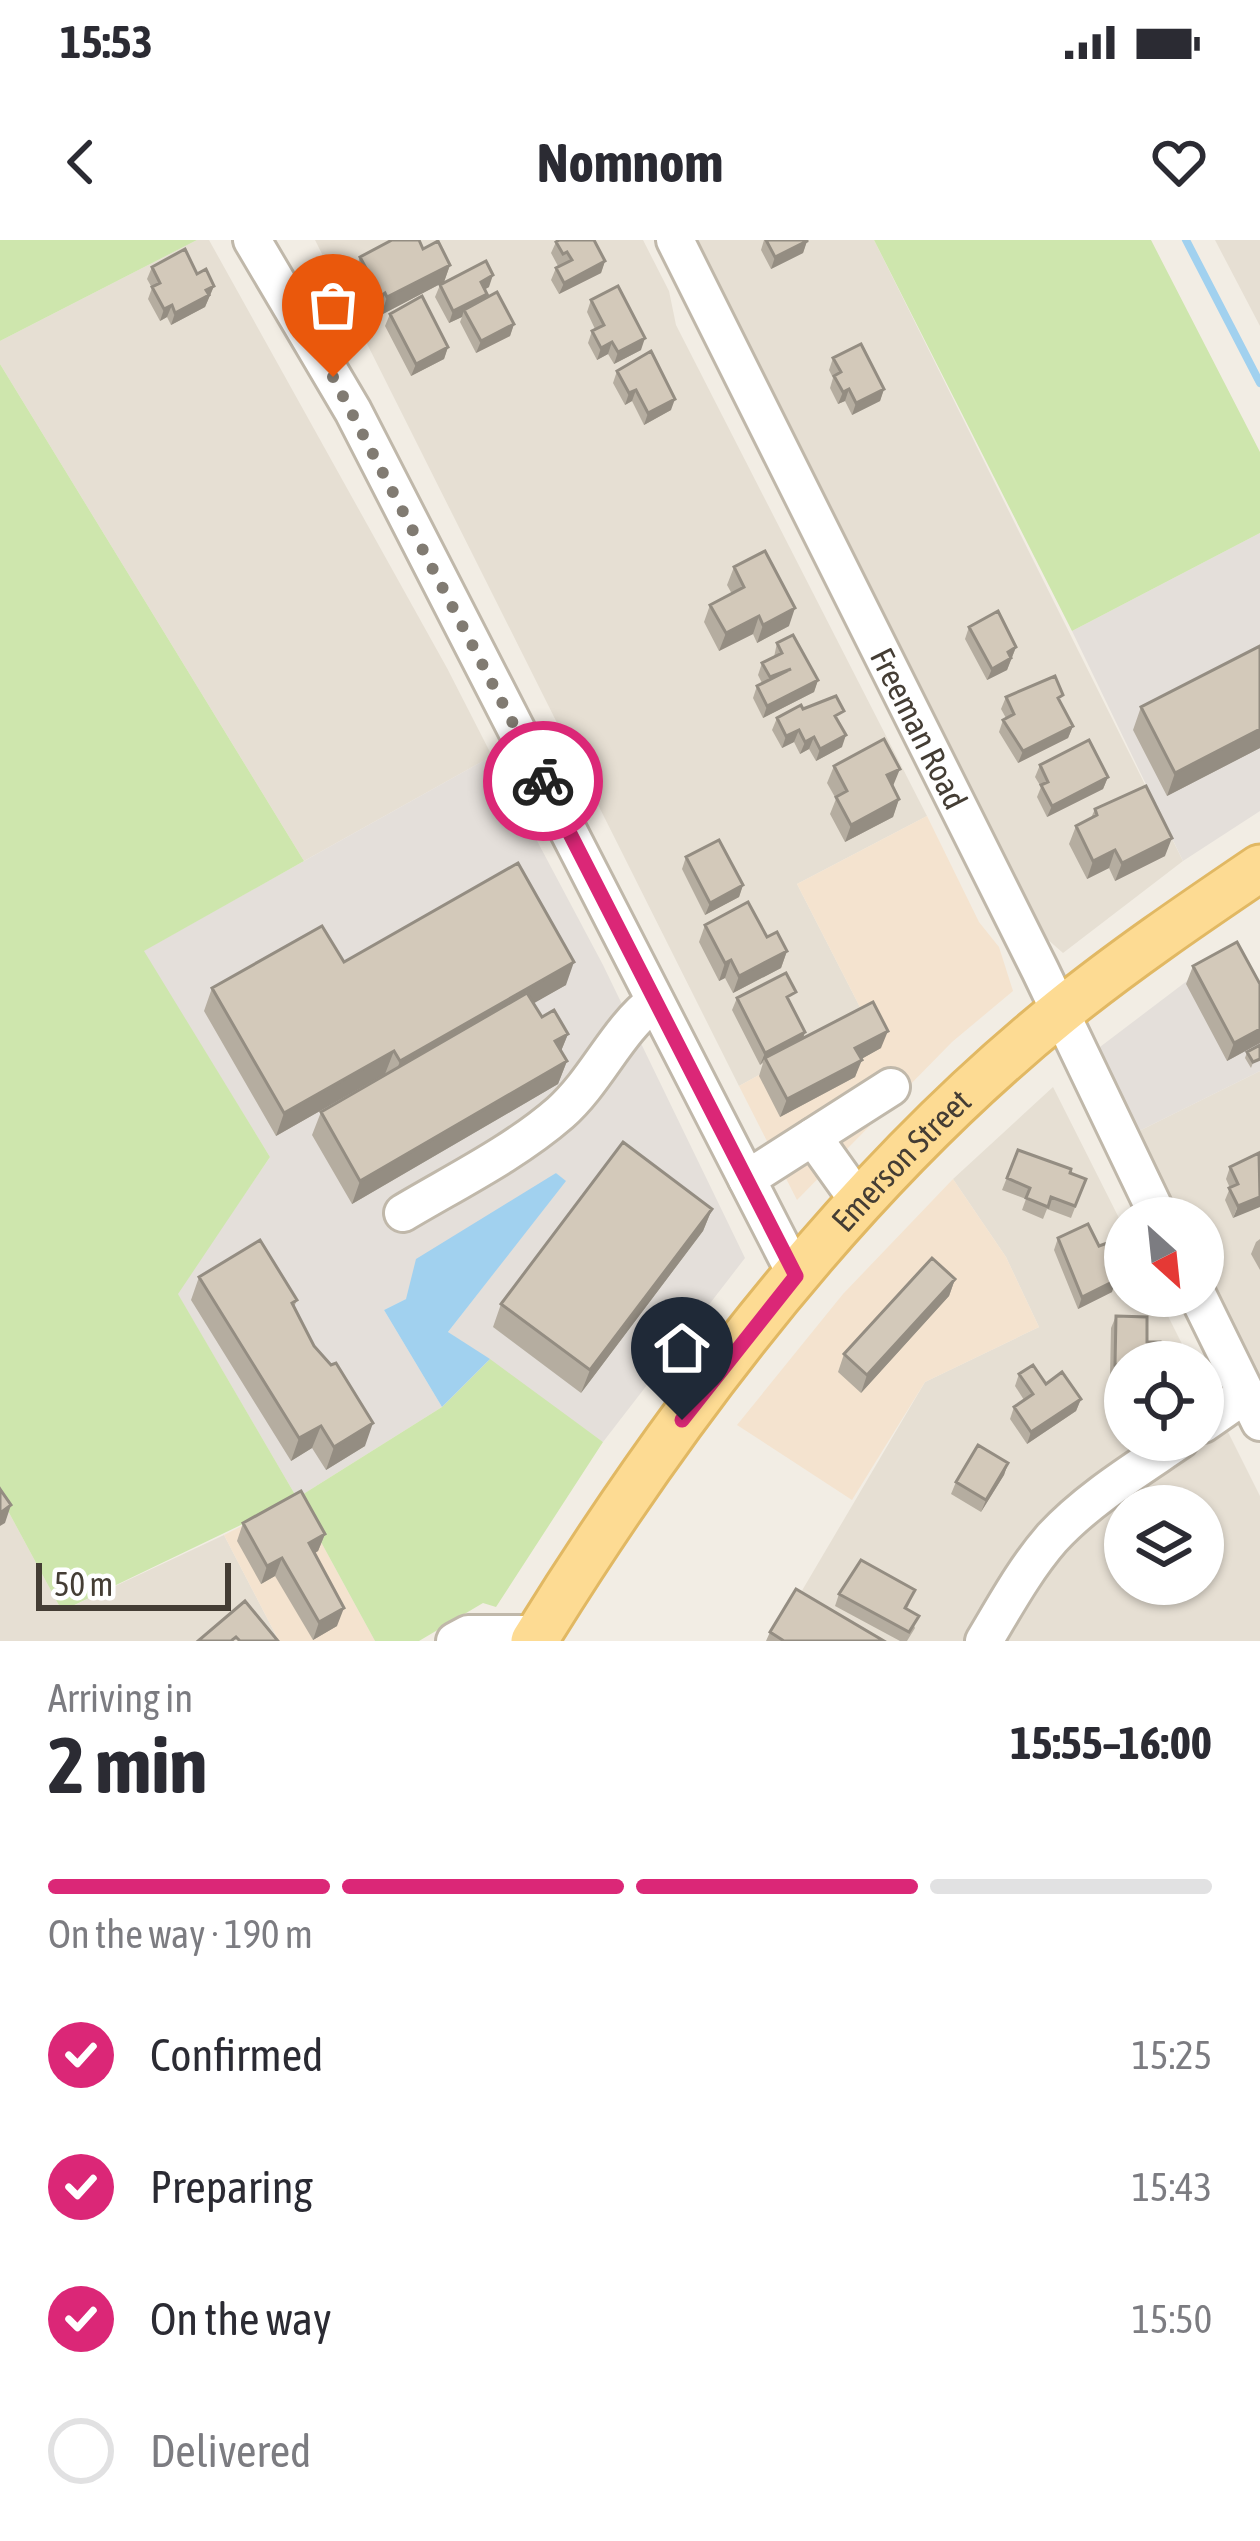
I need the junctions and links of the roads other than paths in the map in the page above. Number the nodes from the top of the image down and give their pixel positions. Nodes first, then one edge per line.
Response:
1 (252, 240) edge
2 (675, 240) edge
3 (1260, 868) edge
4 (655, 1000) junction
5 (1059, 1013) junction
6 (891, 1087) dead end
7 (813, 1137) junction
8 (747, 1179) junction
9 (1149, 1197) edge
10 (860, 1204) junction
11 (403, 1213) dead end
12 (796, 1276) junction
13 (1208, 1317) edge
14 (1253, 1408) edge
15 (1224, 1417) edge
16 (1150, 1461) edge
17 (536, 1638) edge
18 (455, 1641) edge
19 (984, 1641) edge

1 - 4 street
2 - 5 street, Freeman Road
3 - 5 main road, Emerson Street
4 - 8 street
4 - 11 street
5 - 9 street, Freeman Road
5 - 10 main road, Emerson Street
6 - 7 street
7 - 8 street
7 - 10 street
8 - 12 street
10 - 12 main road, Emerson Street
12 - 17 main road, Emerson Street
13 - 14 street
14 - 15 street
16 - 19 street
17 - 18 street

